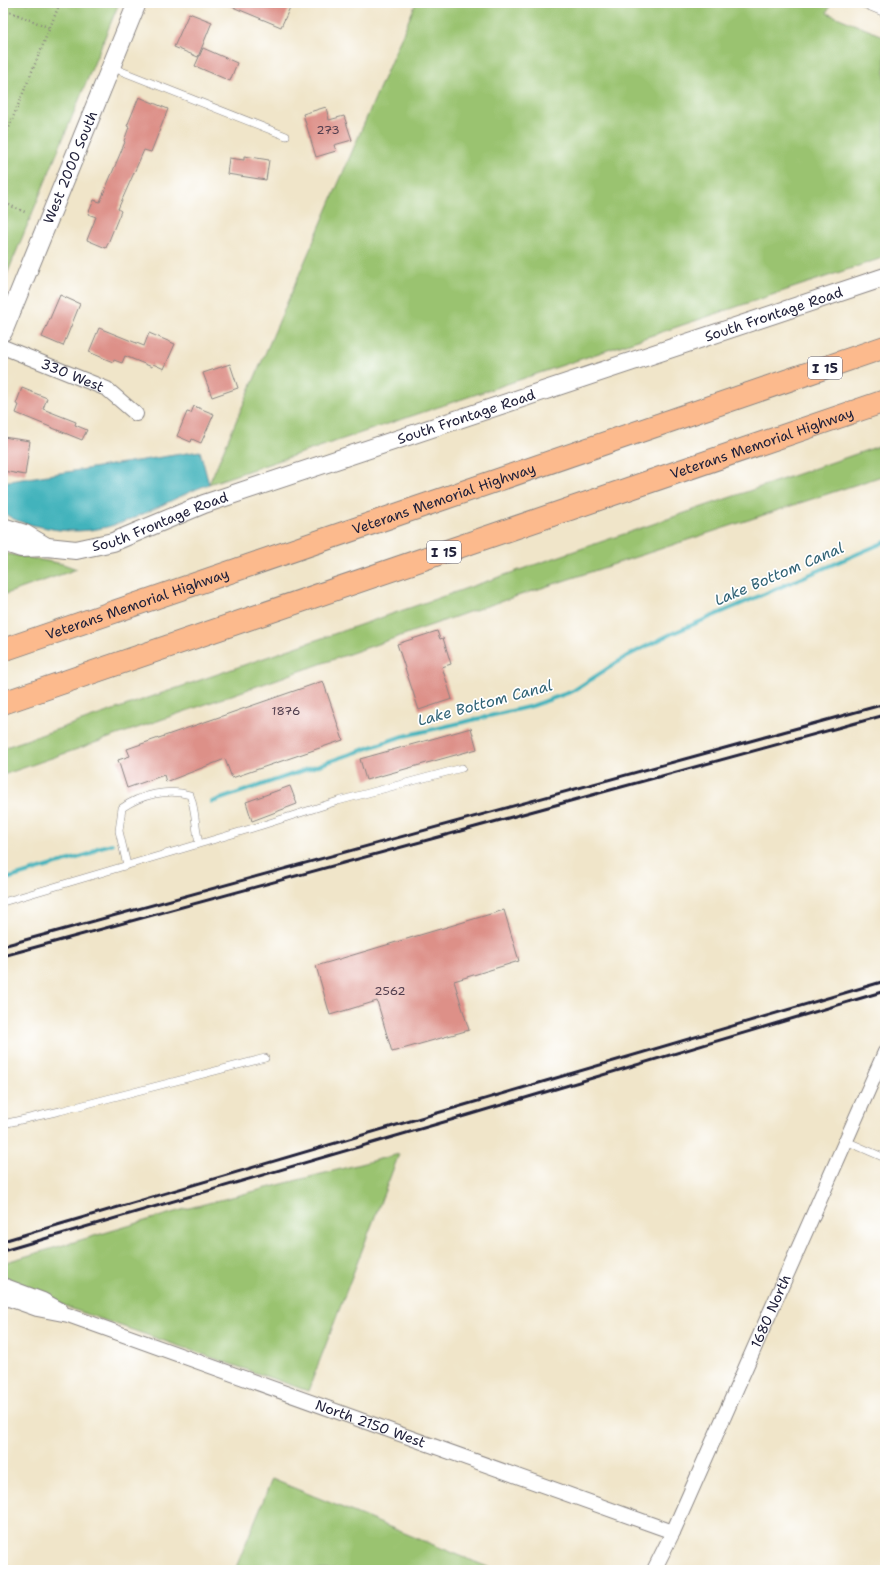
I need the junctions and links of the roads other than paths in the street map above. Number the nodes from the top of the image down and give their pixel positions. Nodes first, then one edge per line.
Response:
1 (137, 3) edge
2 (861, 3) edge
3 (885, 13) edge
4 (111, 67) junction
5 (286, 136) dead end
6 (885, 277) edge
7 (9, 302) edge
8 (3, 332) edge
9 (3, 347) edge
10 (885, 348) edge
11 (885, 401) edge
12 (136, 414) dead end
13 (3, 527) edge
14 (3, 542) edge
15 (47, 547) junction
16 (3, 650) edge
17 (3, 702) edge
18 (462, 768) dead end
19 (199, 843) junction
20 (127, 865) junction
21 (3, 902) edge
22 (885, 1052) edge
23 (265, 1058) dead end
24 (3, 1124) edge
25 (846, 1141) junction
26 (885, 1158) edge
27 (3, 1285) edge
28 (3, 1297) edge
29 (68, 1315) junction
30 (673, 1532) junction
31 (654, 1570) edge

1 - 4 street, West 2000 South
2 - 3 lane
4 - 5 lane
4 - 7 street, West 2000 South
6 - 15 street, South Frontage Road
7 - 8 street, West 2000 South
9 - 12 street, 330 West
10 - 16 highway, Veterans Memorial Highway / I 15
11 - 17 highway, Veterans Memorial Highway / I 15
13 - 15 street, South Frontage Road
14 - 15 street, South Frontage Road
18 - 19 lane
19 - 20 lane
19 - 20 lane
20 - 21 lane
22 - 25 street, 1680 North
23 - 24 lane
25 - 26 lane
25 - 30 street, 1680 North
27 - 29 street, North 2150 West
28 - 29 street, North 2150 West
29 - 30 street, North 2150 West
30 - 31 street, 1680 North

